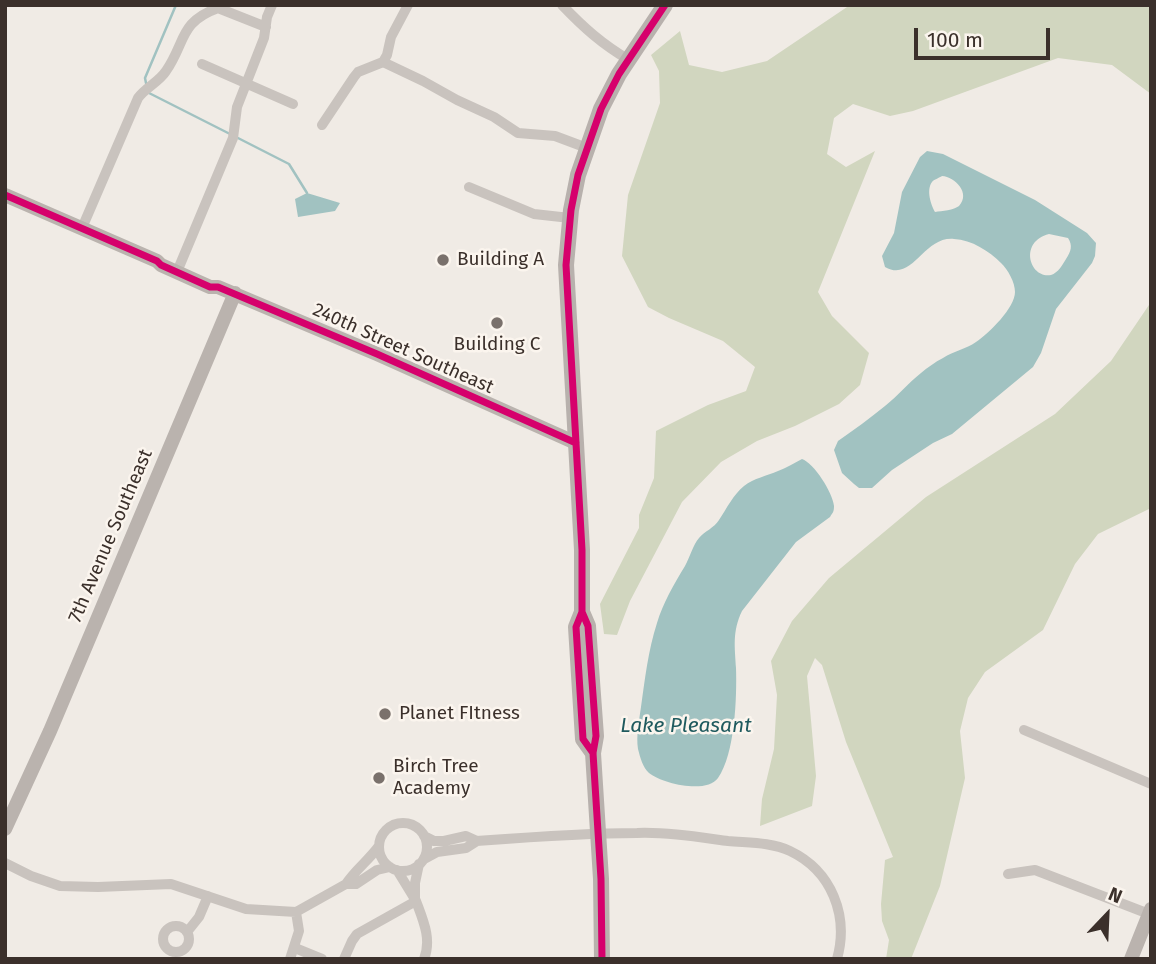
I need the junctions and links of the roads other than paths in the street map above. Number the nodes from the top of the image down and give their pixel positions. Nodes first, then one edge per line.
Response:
1 (272, 5) edge
2 (408, 5) edge
3 (562, 5) edge
4 (665, 5) edge
5 (266, 27) junction
6 (628, 60) junction
7 (383, 62) junction
8 (202, 64) dead end
9 (246, 83) junction
10 (293, 104) dead end
11 (322, 124) dead end
12 (587, 148) junction
13 (469, 187) dead end
14 (5, 195) edge
15 (570, 218) junction
16 (82, 228) junction
17 (157, 261) junction
18 (179, 267) junction
19 (216, 286) junction
20 (234, 293) junction
21 (576, 443) junction
22 (1024, 730) dead end
23 (1151, 783) edge
24 (5, 829) edge
25 (598, 833) junction
26 (424, 836) junction
27 (477, 841) junction
28 (379, 846) junction
29 (421, 862) junction
30 (5, 863) edge
31 (393, 868) junction
32 (1008, 874) dead end
33 (346, 884) junction
34 (208, 897) junction
35 (415, 900) junction
36 (1150, 911) edge
37 (296, 912) junction
38 (187, 932) dead end
39 (295, 948) junction
40 (290, 959) edge
41 (322, 959) edge
42 (344, 959) edge
43 (424, 959) edge
44 (602, 959) edge
45 (837, 959) edge
46 (1131, 959) edge

1 - 5 street
2 - 7 street
3 - 6 street
4 - 6 main road
5 - 9 street
5 - 16 street
6 - 12 main road
7 - 11 street
7 - 12 street
8 - 9 street
9 - 10 street
9 - 18 street
12 - 15 main road
13 - 15 street
14 - 16 street, 240th Street Southeast
15 - 21 main road
16 - 17 street, 240th Street Southeast
17 - 18 street, 240th Street Southeast
17 - 19 street, 240th Street Southeast
18 - 19 street, 240th Street Southeast
19 - 20 street, 240th Street Southeast
20 - 21 street, 240th Street Southeast
20 - 24 street, 7th Avenue Southeast
21 - 25 main road
22 - 23 street
25 - 27 street
25 - 44 main road
25 - 45 street
26 - 27 street
26 - 28 street
26 - 29 street
27 - 29 street
28 - 31 street
28 - 33 street
29 - 31 street
29 - 35 street
30 - 34 street
31 - 33 street
31 - 35 street
32 - 36 street
33 - 37 street
34 - 37 street
34 - 38 street
35 - 42 street
35 - 43 street
36 - 46 street
37 - 39 street
39 - 40 street
39 - 41 street

